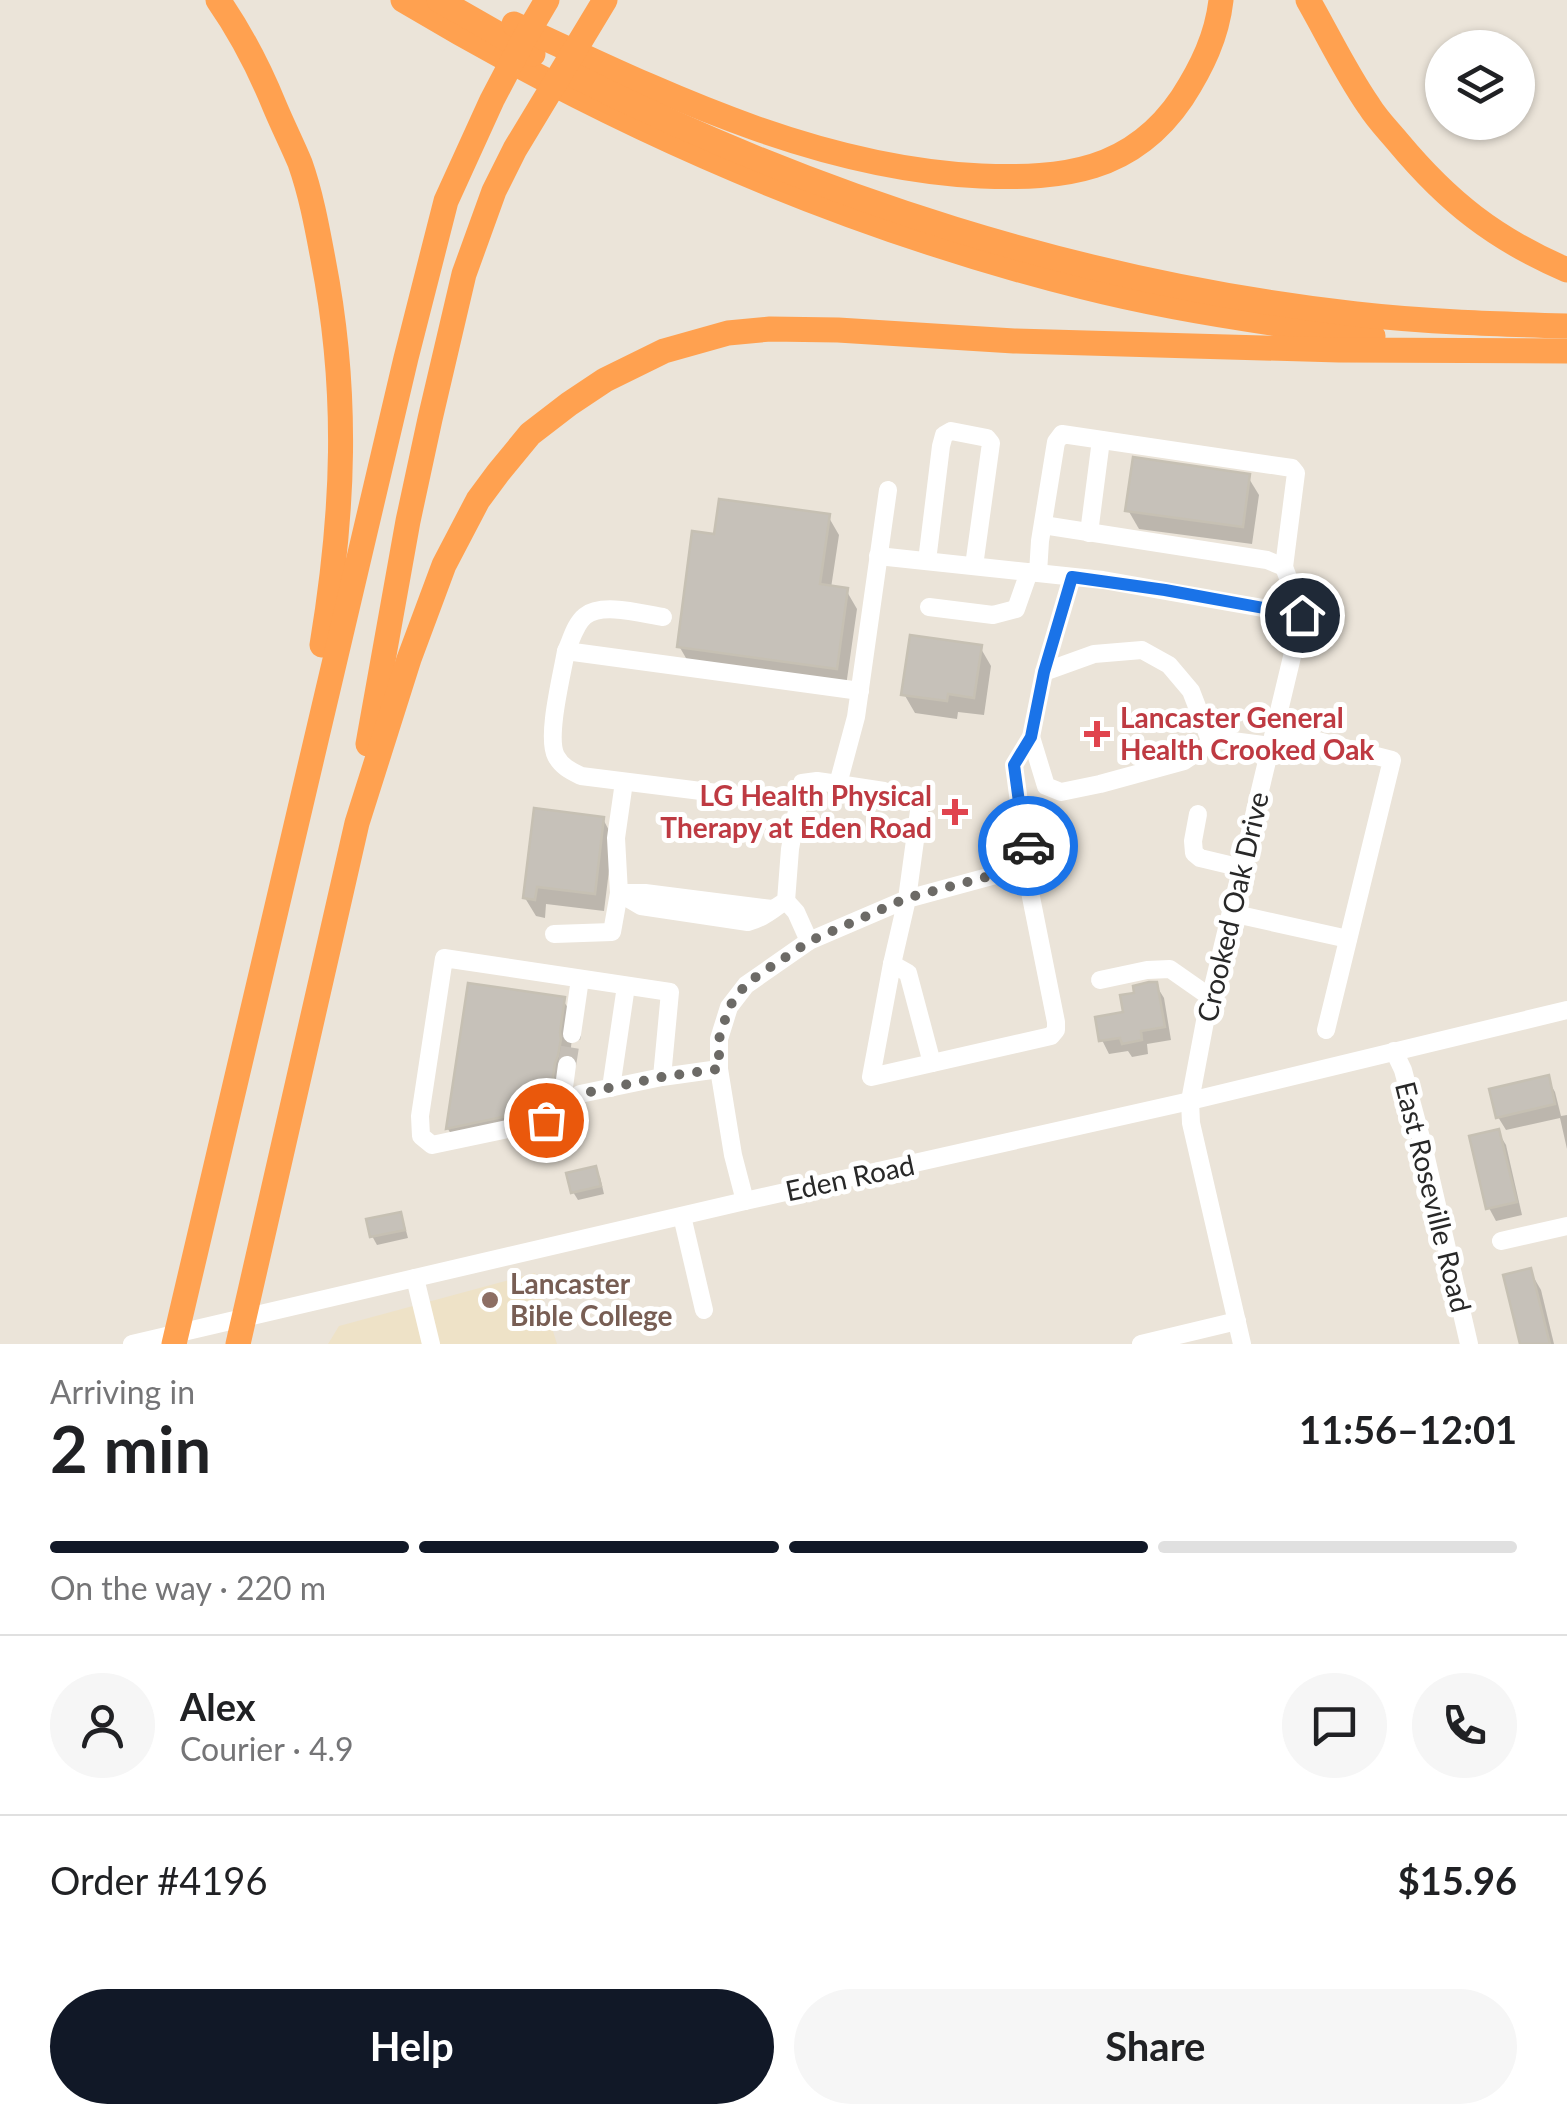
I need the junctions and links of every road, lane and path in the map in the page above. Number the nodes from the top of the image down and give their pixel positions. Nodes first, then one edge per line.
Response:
1 (218, 0) edge
2 (403, 0) edge
3 (439, 0) edge
4 (464, 0) edge
5 (547, 0) edge
6 (1221, 0) edge
7 (1308, 0) edge
8 (604, 3) edge
9 (1567, 270) edge
10 (1567, 326) edge
11 (1567, 350) edge
12 (1101, 440) junction
13 (888, 490) dead end
14 (1043, 525) junction
15 (1089, 532) junction
16 (878, 556) junction
17 (927, 561) junction
18 (974, 566) junction
19 (1284, 567) junction
20 (1033, 573) junction
21 (1072, 577) junction
22 (929, 607) dead end
23 (1302, 615) junction
24 (663, 617) dead end
25 (566, 652) junction
26 (1044, 672) junction
27 (860, 692) junction
28 (1031, 737) junction
29 (1273, 738) junction
30 (1211, 742) junction
31 (1044, 781) junction
32 (624, 782) junction
33 (838, 784) junction
34 (1017, 788) junction
35 (884, 791) dead end
36 (796, 803) junction
37 (918, 811) dead end
38 (1198, 814) dead end
39 (357, 823) junction
40 (1024, 867) junction
41 (1242, 868) junction
42 (619, 893) junction
43 (907, 898) junction
44 (779, 905) junction
45 (1231, 913) junction
46 (554, 934) dead end
47 (1348, 939) junction
48 (810, 941) junction
49 (892, 964) junction
50 (580, 979) junction
51 (1100, 980) dead end
52 (626, 986) junction
53 (1210, 997) junction
54 (1567, 1010) edge
55 (1326, 1030) dead end
56 (572, 1034) tunnel mouth
57 (1394, 1051) junction
58 (932, 1063) junction
59 (568, 1065) tunnel mouth
60 (719, 1069) junction
61 (662, 1077) junction
62 (611, 1088) junction
63 (233, 1089) junction
64 (1190, 1101) junction
65 (561, 1109) junction
66 (745, 1202) junction
67 (682, 1216) junction
68 (1567, 1226) edge
69 (1500, 1241) dead end
70 (415, 1278) junction
71 (704, 1310) dead end
72 (1237, 1321) junction
73 (132, 1344) edge
74 (174, 1344) edge
75 (238, 1344) edge
76 (431, 1344) edge
77 (1141, 1344) edge
78 (1242, 1344) edge
79 (1469, 1344) edge

1 - 63 highway
2 - 11 highway
3 - 10 highway
4 - 6 highway
5 - 63 highway
7 - 9 highway
8 - 39 highway
11 - 39 highway
12 - 14 street
12 - 15 street
12 - 19 street
13 - 16 street
14 - 15 street
14 - 20 street
15 - 19 street
16 - 17 street
16 - 27 street
17 - 18 street
17 - 18 street
18 - 20 street
19 - 23 street
20 - 21 street
20 - 22 street
21 - 23 street
21 - 26 street
23 - 29 street, Crooked Oak Drive
24 - 25 street
25 - 27 street
25 - 32 street
26 - 28 street
26 - 30 street
27 - 33 street
28 - 31 street
28 - 34 street
29 - 30 street
29 - 41 street, Crooked Oak Drive
29 - 47 street
30 - 31 street
31 - 34 street
32 - 36 street
32 - 42 street
33 - 35 street
33 - 36 street
34 - 40 street
36 - 44 street
37 - 43 street
38 - 41 street
39 - 75 highway
40 - 43 street
40 - 58 street
41 - 45 street, Crooked Oak Drive
42 - 44 street
42 - 46 street
43 - 48 street
43 - 49 street
44 - 48 street
45 - 47 street
45 - 53 street, Crooked Oak Drive
47 - 55 street
48 - 60 street
49 - 58 street
49 - 58 street
50 - 52 street
50 - 56 street
50 - 65 street
51 - 53 street
52 - 61 street
52 - 62 street
53 - 64 street, Crooked Oak Drive
54 - 57 street, Eden Road
57 - 64 street, Eden Road
57 - 79 street, East Roseville Road
59 - 65 street
60 - 61 street
60 - 66 street
61 - 62 street
62 - 65 street
63 - 74 highway
64 - 66 street, Eden Road
64 - 72 street, Crooked Oak Drive
66 - 67 street, Eden Road
67 - 70 street, Eden Road
67 - 71 street
68 - 69 street
70 - 73 street, Eden Road
70 - 76 street
72 - 77 street
72 - 78 street, Crooked Oak Drive

